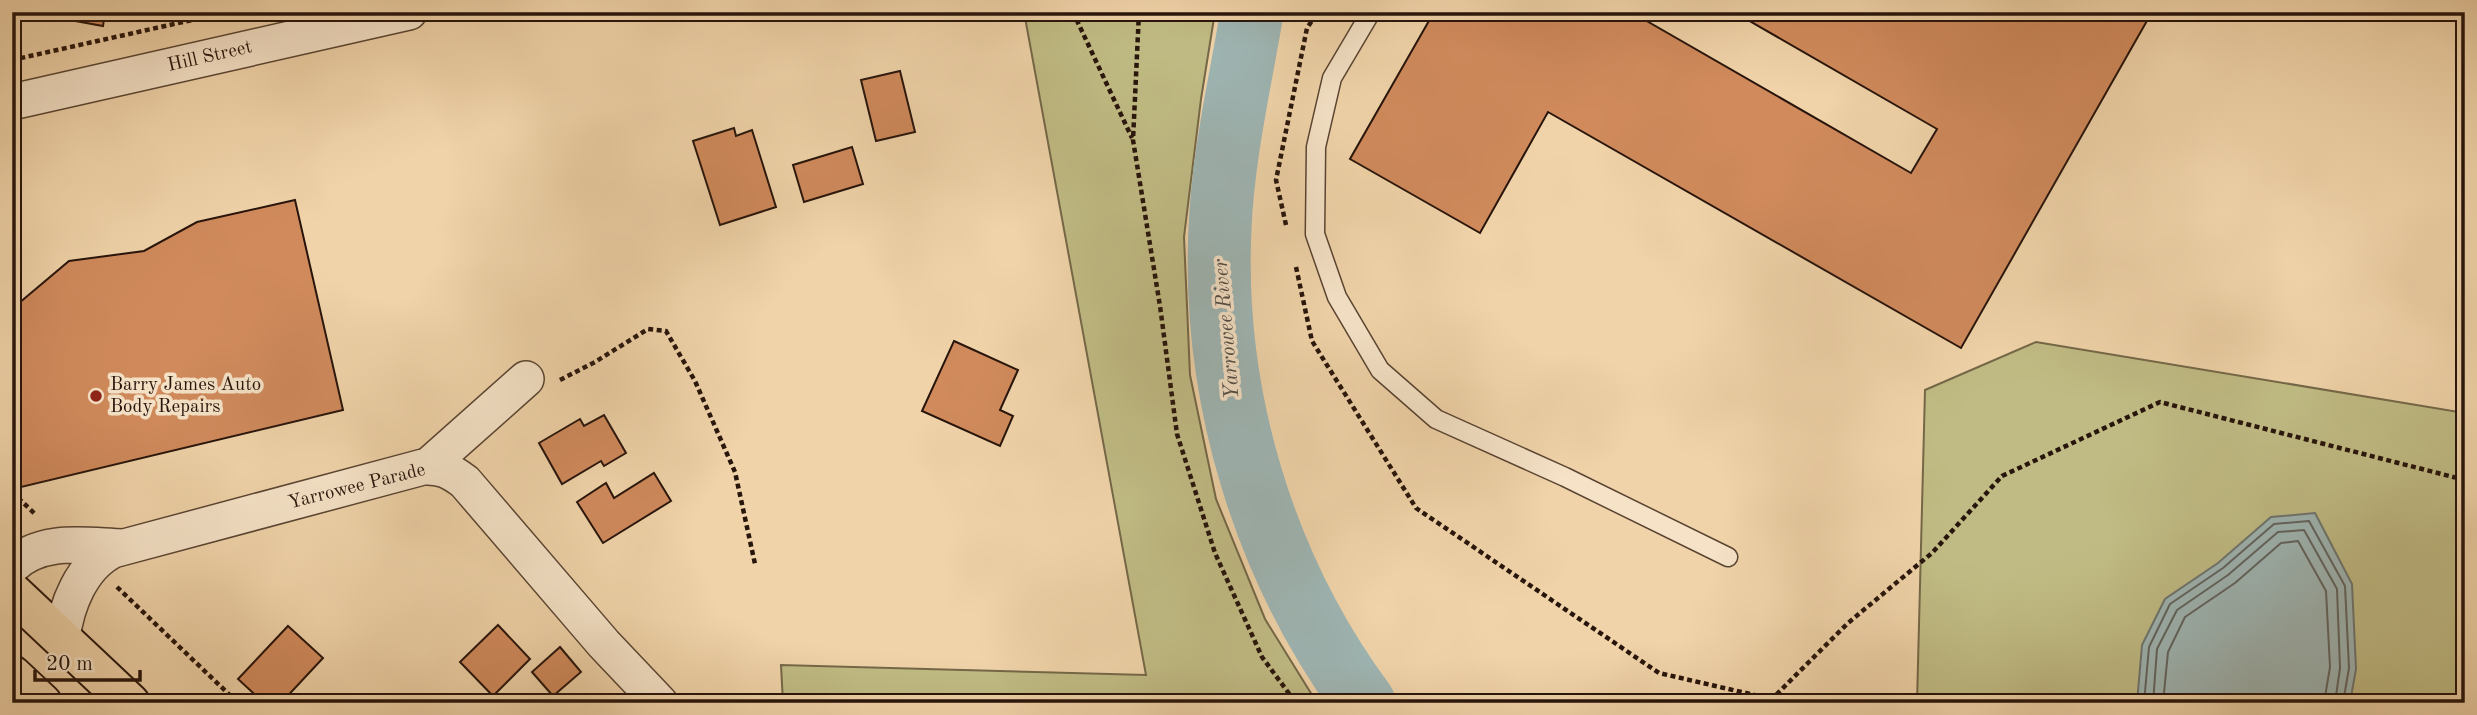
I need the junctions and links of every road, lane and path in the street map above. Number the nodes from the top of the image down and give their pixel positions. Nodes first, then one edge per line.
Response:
1 (228, 12) edge
2 (409, 12) edge
3 (1073, 12) edge
4 (1139, 12) edge
5 (1318, 12) edge
6 (1371, 12) edge
7 (12, 60) edge
8 (12, 102) edge
9 (1133, 140) junction
10 (1288, 234) dead end
11 (1294, 261) dead end
12 (524, 381) joint
13 (427, 467) junction
14 (2465, 480) edge
15 (124, 547) junction
16 (1728, 557) dead end
17 (755, 564) dead end
18 (12, 566) edge
19 (93, 566) junction
20 (12, 592) edge
21 (62, 639) junction
22 (12, 675) edge
23 (42, 703) edge
24 (130, 703) edge
25 (238, 703) edge
26 (660, 703) edge
27 (1296, 703) edge

1 - 7 path
2 - 8 street, Hill Street
3 - 9 path
4 - 9 path
5 - 10 path
6 - 16 lane
9 - 27 path
11 - 14 path
12 - 13 street
12 - 17 path
13 - 15 street, Yarrowee Parade
13 - 26 street, Yarrowee Parade
15 - 18 street, Yarrowee Parade
15 - 19 street, Yarrowee Parade
19 - 21 street, Yarrowee Parade
19 - 25 path
20 - 21 highway
21 - 24 highway
22 - 23 highway

